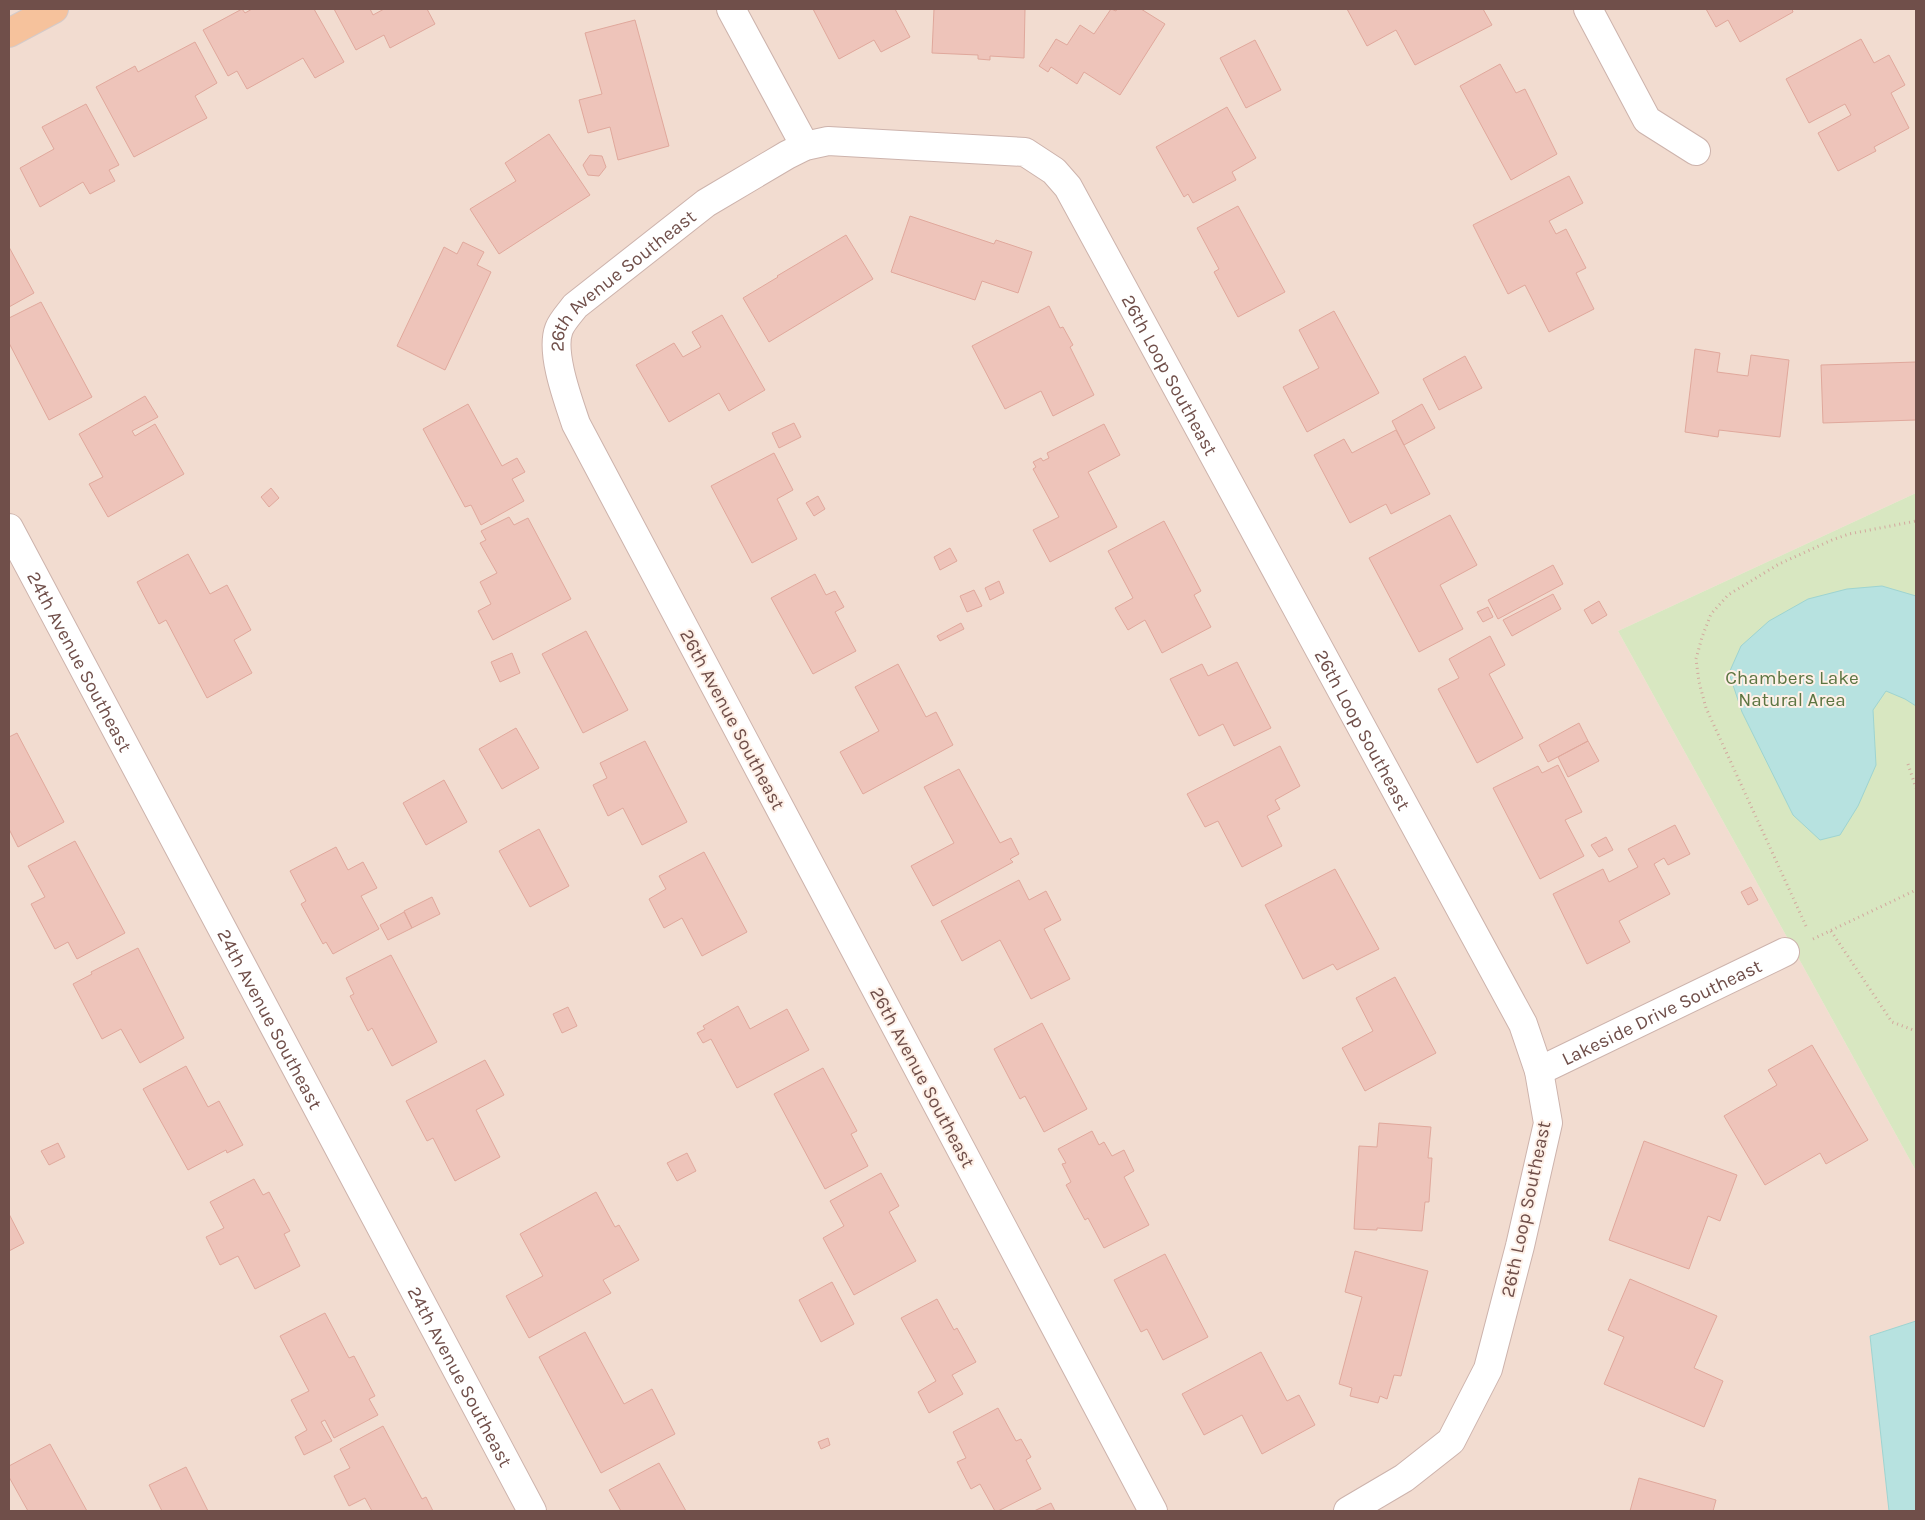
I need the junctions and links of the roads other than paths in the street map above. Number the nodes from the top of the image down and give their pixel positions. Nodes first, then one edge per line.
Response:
1 (51, 9) edge
2 (731, 9) edge
3 (1588, 9) edge
4 (9, 33) edge
5 (805, 146) junction
6 (1696, 151) dead end
7 (9, 528) edge
8 (1785, 952) road end
9 (1539, 1071) junction
10 (532, 1511) edge
11 (1153, 1511) edge
12 (1348, 1511) edge

1 - 4 main road
2 - 5 street
3 - 6 street
5 - 9 street, 26th Loop Southeast
5 - 11 street, 26th Avenue Southeast
7 - 10 street, 24th Avenue Southeast
8 - 9 street, Lakeside Drive Southeast
9 - 12 street, 26th Loop Southeast

